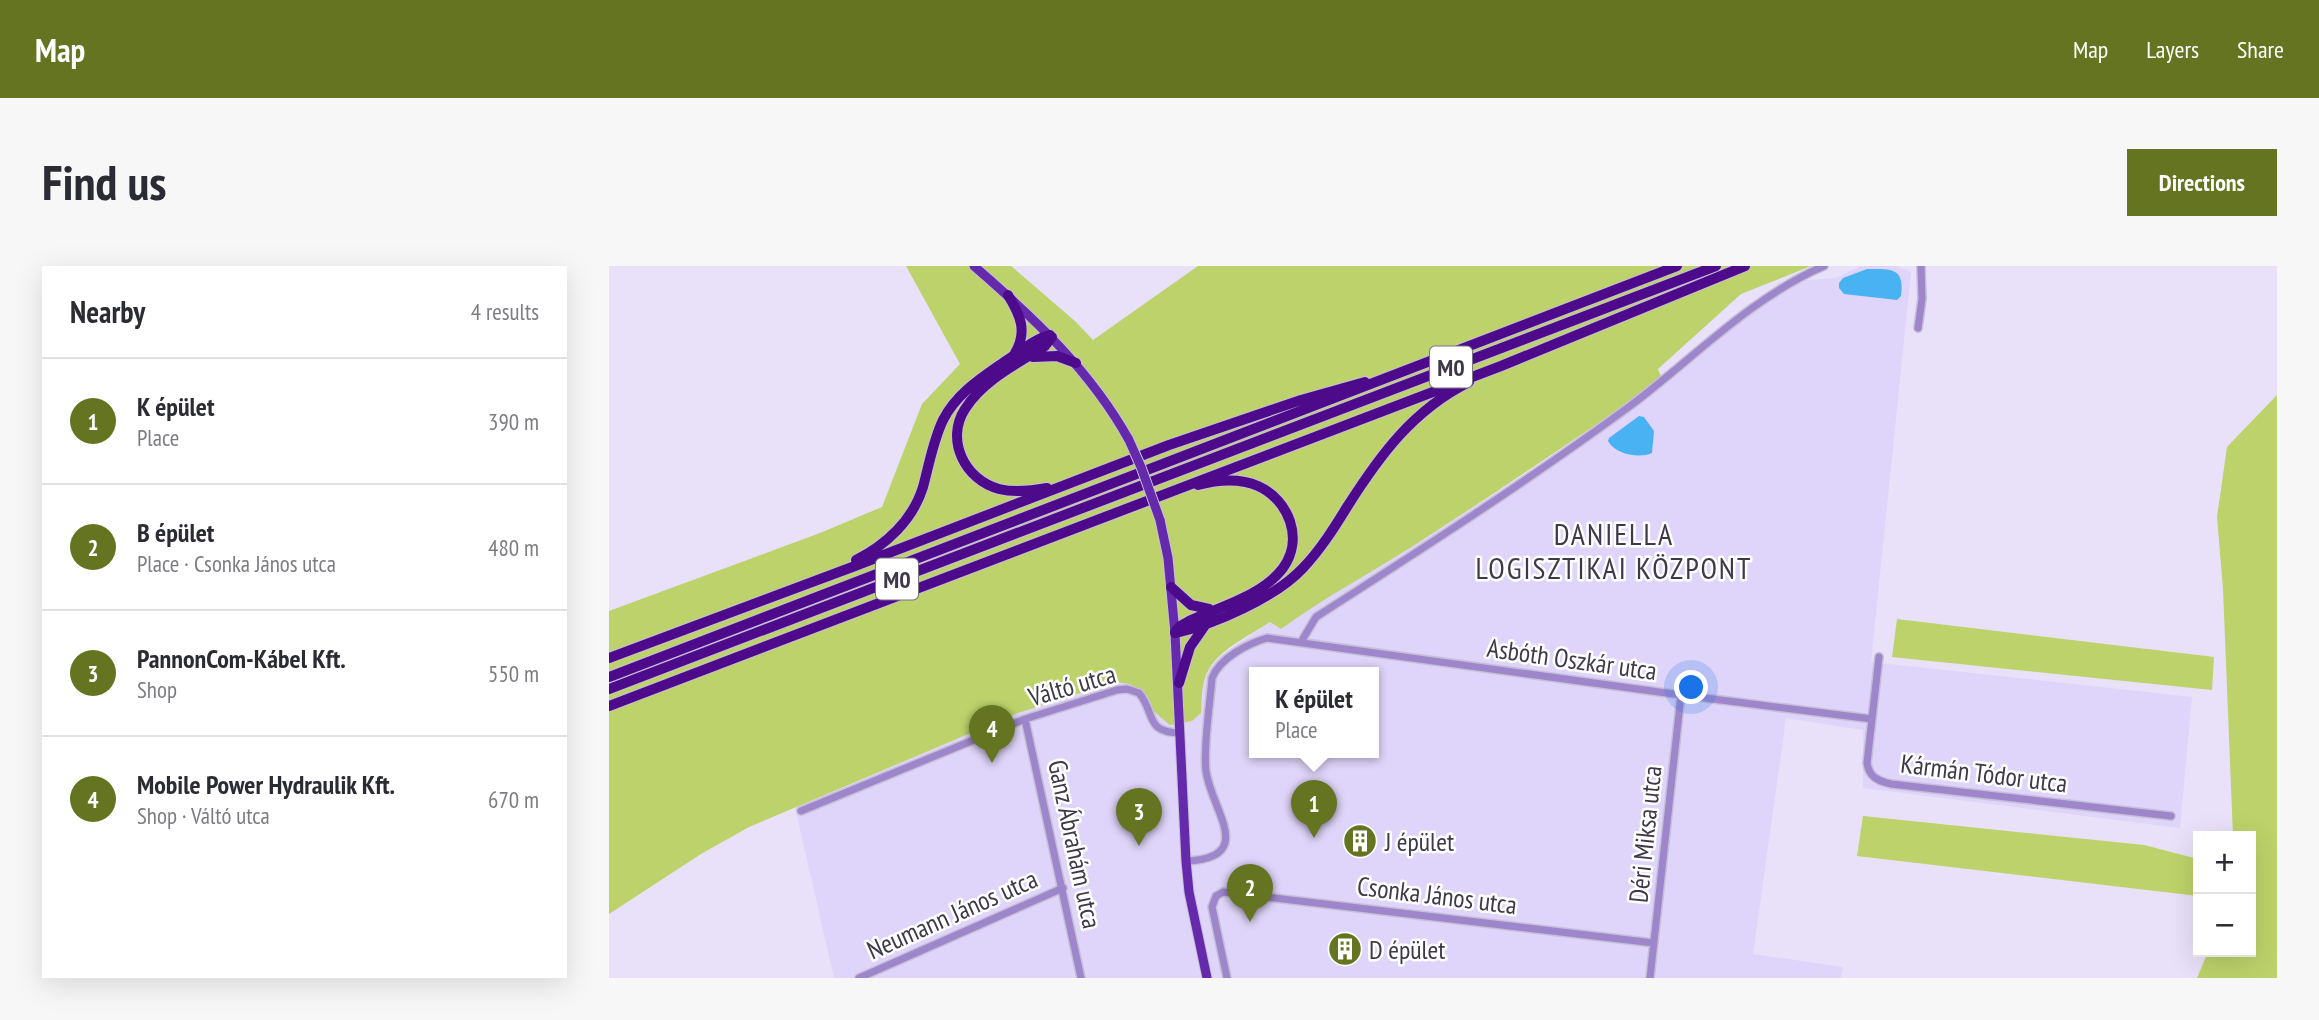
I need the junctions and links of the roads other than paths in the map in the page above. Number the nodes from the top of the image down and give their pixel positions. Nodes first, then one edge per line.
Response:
1 (974, 266) edge
2 (1677, 266) edge
3 (1716, 266) edge
4 (1745, 266) edge
5 (1823, 266) edge
6 (1921, 266) edge
7 (1008, 295) junction
8 (1918, 328) dead end
9 (1051, 336) junction
10 (1010, 358) junction
11 (1026, 359) junction
12 (1076, 363) junction
13 (1501, 366) junction
14 (1390, 377) junction
15 (1088, 476) junction
16 (1173, 491) junction
17 (828, 576) junction
18 (1171, 587) junction
19 (1213, 610) junction
20 (1210, 621) junction
21 (1175, 633) junction
22 (1300, 642) junction
23 (1879, 657) dead end
24 (609, 659) edge
25 (609, 677) edge
26 (1179, 683) junction
27 (609, 689) edge
28 (1681, 695) junction
29 (609, 709) edge
30 (1025, 719) junction
31 (1871, 719) junction
32 (1180, 733) junction
33 (801, 811) dead end
34 (2171, 816) dead end
35 (1186, 861) junction
36 (1063, 888) junction
37 (1654, 943) junction
38 (859, 978) edge
39 (1081, 978) edge
40 (1207, 978) edge
41 (1227, 978) edge
42 (1650, 978) edge

1 - 7 main road
2 - 14 highway, M0
3 - 27 highway, M0
4 - 13 highway
5 - 22 street
6 - 8 street
7 - 9 main road
7 - 10 highway
9 - 10 highway
9 - 11 highway
9 - 12 main road
10 - 17 highway
11 - 12 highway
11 - 15 highway
12 - 18 main road, bridge
13 - 16 highway
13 - 20 highway
14 - 15 highway
14 - 25 highway, M0
15 - 17 highway
16 - 19 highway
16 - 29 highway
17 - 24 highway
18 - 19 highway
18 - 21 main road
19 - 21 highway
20 - 21 highway
20 - 26 highway
21 - 26 main road
22 - 28 street, Asbóth Oszkár utca
22 - 35 street, Asbóth Oszkár utca
23 - 31 street, Kármán Tódor utca
26 - 32 main road
28 - 31 street, Asbóth Oszkár utca
28 - 37 street, Déri Miksa utca
30 - 32 street, Váltó utca
30 - 33 street, Váltó utca
30 - 36 street, Ganz Ábrahám utca
31 - 34 street, Kármán Tódor utca
32 - 35 main road
35 - 40 main road
36 - 38 street, Neumann János utca
36 - 39 street, Ganz Ábrahám utca
37 - 41 street, Csonka János utca
37 - 42 street, Déri Miksa utca

